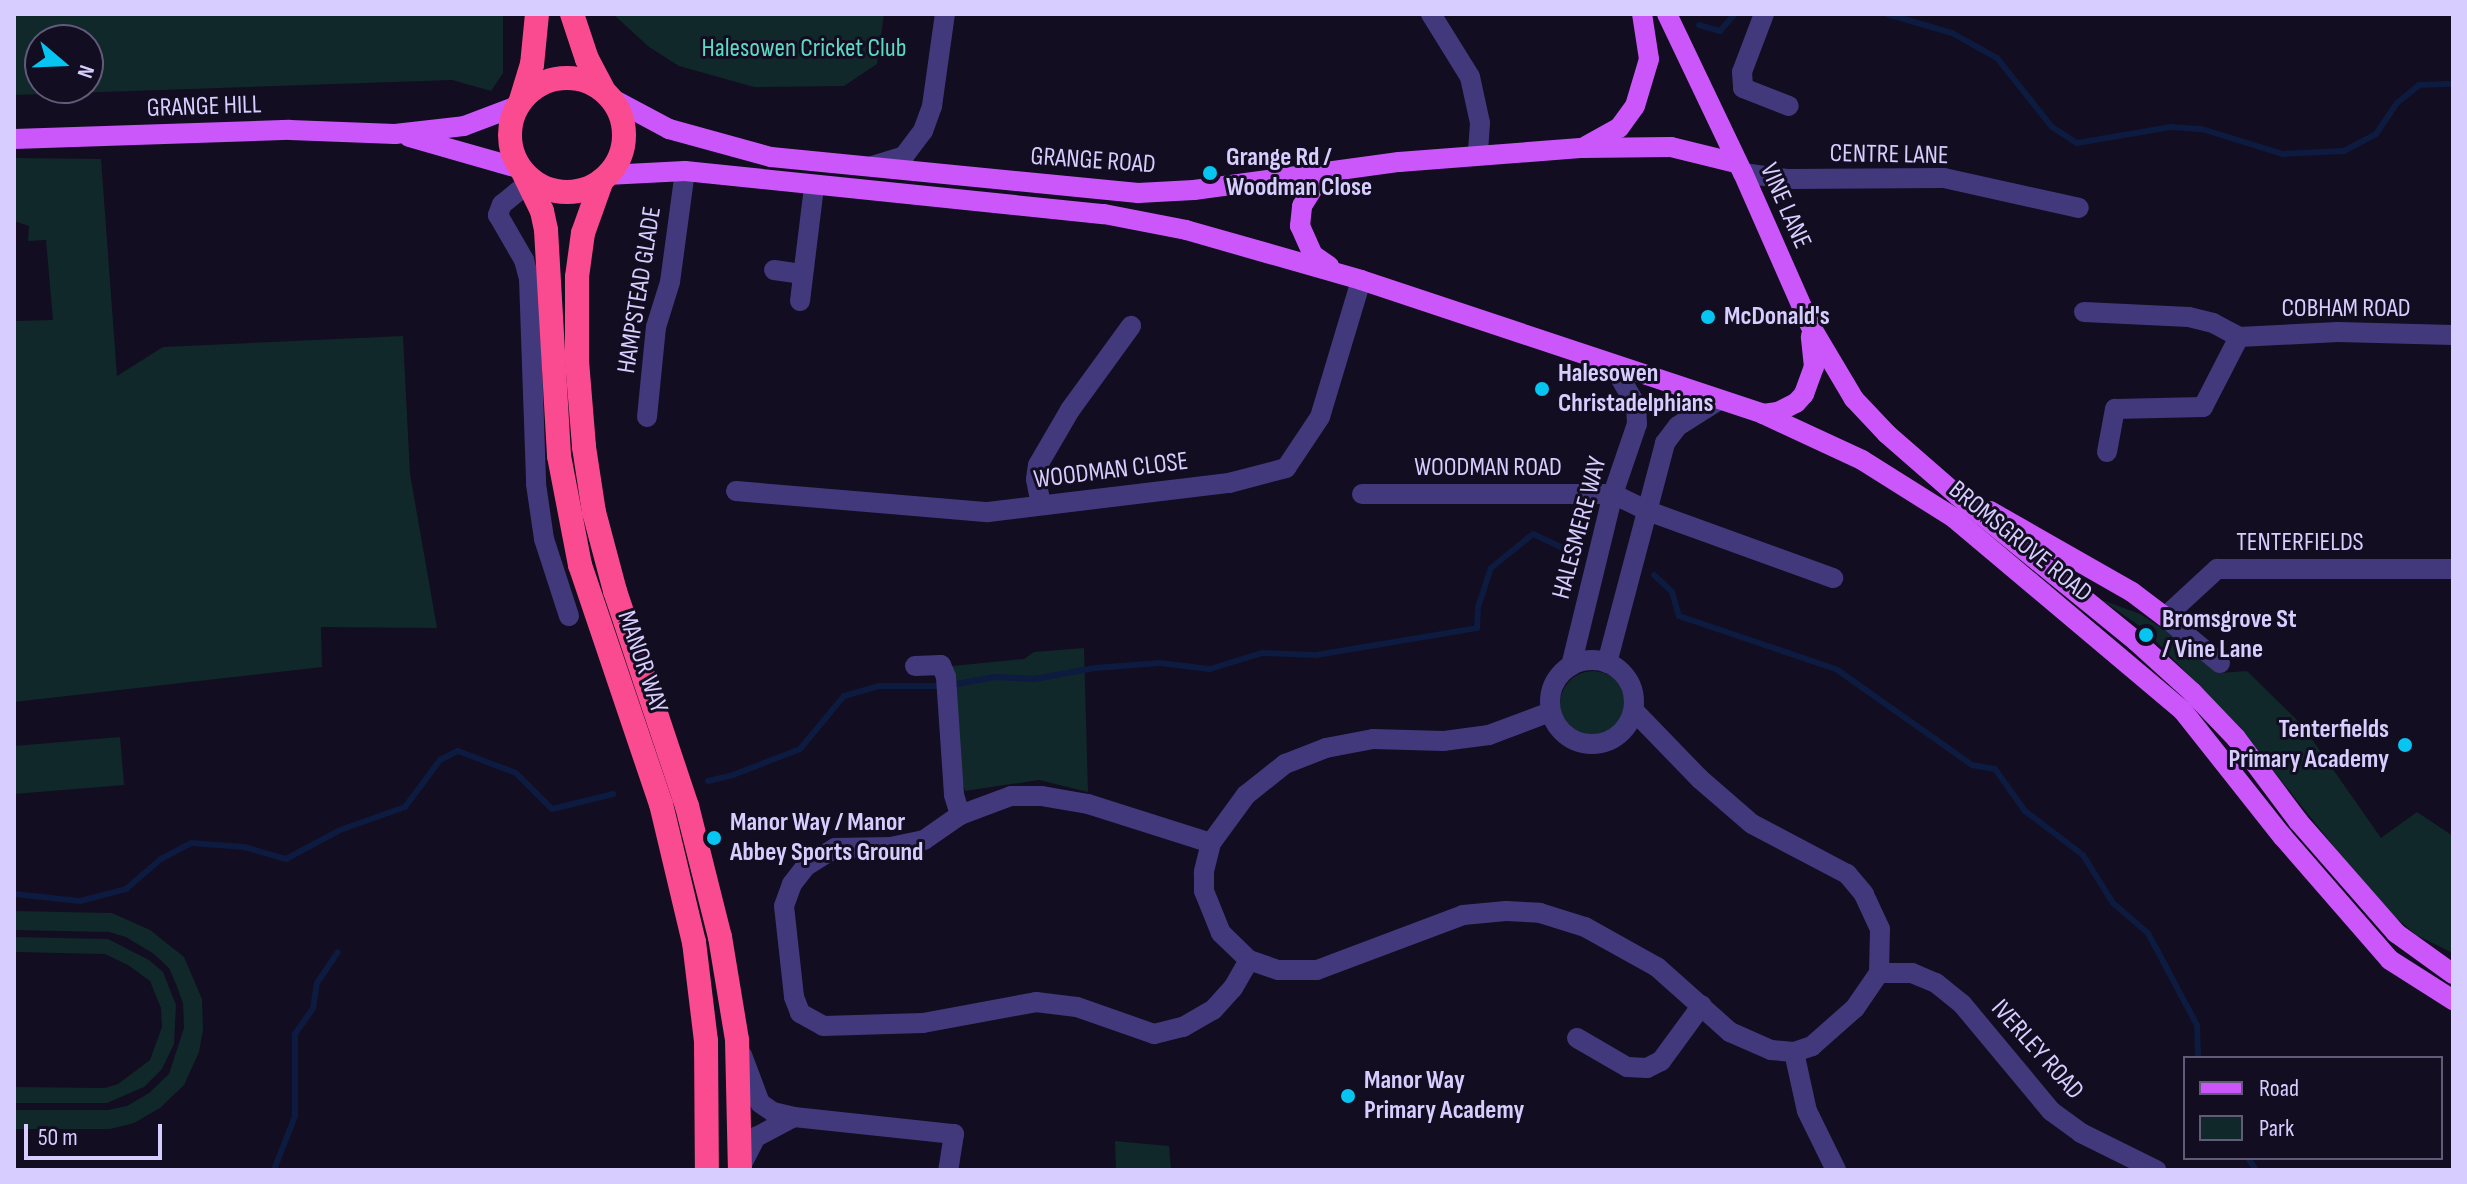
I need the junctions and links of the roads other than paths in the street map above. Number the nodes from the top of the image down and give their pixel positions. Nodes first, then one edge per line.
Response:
1 (537, 14) edge
2 (572, 14) edge
3 (945, 14) edge
4 (1431, 14) edge
5 (1642, 14) edge
6 (1667, 14) edge
7 (1764, 14) edge
8 (608, 95) junction
9 (519, 103) junction
10 (1789, 106) dead end
11 (395, 134) junction
12 (14, 139) edge
13 (1583, 148) junction
14 (1478, 154) junction
15 (864, 167) junction
16 (1740, 168) junction
17 (685, 171) junction
18 (1331, 171) junction
19 (526, 176) junction
20 (604, 178) junction
21 (814, 187) junction
22 (2079, 208) dead end
23 (774, 270) dead end
24 (803, 274) junction
25 (1352, 277) junction
26 (800, 301) dead end
27 (2084, 312) dead end
28 (541, 320) junction
29 (1810, 325) junction
30 (1131, 326) dead end
31 (2453, 335) edge
32 (2239, 337) junction
33 (1612, 364) junction
34 (1719, 400) junction
35 (1763, 414) junction
36 (647, 417) dead end
37 (2107, 452) dead end
38 (736, 491) dead end
39 (1362, 494) dead end
40 (1613, 494) junction
41 (1958, 496) junction
42 (1041, 505) junction
43 (1648, 511) junction
44 (2453, 569) edge
45 (1833, 578) dead end
46 (569, 616) dead end
47 (2165, 617) junction
48 (1607, 663) junction
49 (2220, 663) dead end
50 (915, 666) dead end
51 (1571, 666) junction
52 (1634, 711) junction
53 (1550, 712) junction
54 (960, 815) junction
55 (1211, 843) junction
56 (1249, 960) junction
57 (1879, 973) junction
58 (2453, 974) edge
59 (2453, 1000) edge
60 (1702, 1005) junction
61 (1577, 1038) dead end
62 (737, 1040) junction
63 (1794, 1052) junction
64 (794, 1117) junction
65 (740, 1169) edge
66 (707, 1170) edge
67 (948, 1170) edge
68 (1836, 1170) edge
69 (2156, 1170) edge

1 - 9 highway
2 - 8 highway
3 - 15 street
4 - 14 street
5 - 13 main road
6 - 16 main road
7 - 10 street
8 - 9 highway
8 - 15 main road, GRANGE ROAD
8 - 20 highway
9 - 11 main road, GRANGE HILL
9 - 19 highway
11 - 12 main road, GRANGE HILL
11 - 19 main road, GRANGE HILL
13 - 14 main road, GRANGE ROAD
13 - 16 main road, VINE LANE
14 - 18 main road, GRANGE ROAD
15 - 18 main road, GRANGE ROAD
16 - 22 street, CENTRE LANE
16 - 29 main road, VINE LANE
17 - 20 main road, GRANGE ROAD
17 - 21 main road, GRANGE ROAD
17 - 36 street, HAMPSTEAD GLADE
18 - 25 main road
19 - 20 highway
19 - 28 highway, MANOR WAY
19 - 28 street
20 - 62 highway, MANOR WAY
21 - 24 street
21 - 25 main road, GRANGE ROAD
23 - 24 street
24 - 26 street
25 - 33 main road, BROMSGROVE ROAD
25 - 42 street, WOODMAN CLOSE
27 - 32 street
28 - 46 street
28 - 66 highway, MANOR WAY
29 - 35 main road
29 - 41 main road, BROMSGROVE ROAD
30 - 42 street
31 - 32 street, COBHAM ROAD
32 - 37 street
33 - 34 main road, BROMSGROVE ROAD
33 - 40 street, HALESMERE WAY
34 - 35 main road, BROMSGROVE ROAD
34 - 43 street
35 - 59 main road, BROMSGROVE ROAD
38 - 42 street, WOODMAN CLOSE
39 - 40 street, WOODMAN ROAD
40 - 43 street
40 - 51 street, HALESMERE WAY
41 - 47 main road
41 - 58 main road, BROMSGROVE ROAD
43 - 45 street
43 - 48 street
44 - 47 street, TENTERFIELDS
47 - 49 street
48 - 51 street
48 - 52 street
50 - 54 street
51 - 53 street
52 - 53 street
52 - 57 street
53 - 55 street
54 - 55 street
54 - 56 street
55 - 56 street
56 - 60 street
57 - 63 street
57 - 69 street, IVERLEY ROAD
60 - 61 street
60 - 63 street
62 - 64 street
62 - 65 highway, MANOR WAY
63 - 68 street
64 - 65 street
64 - 67 street

